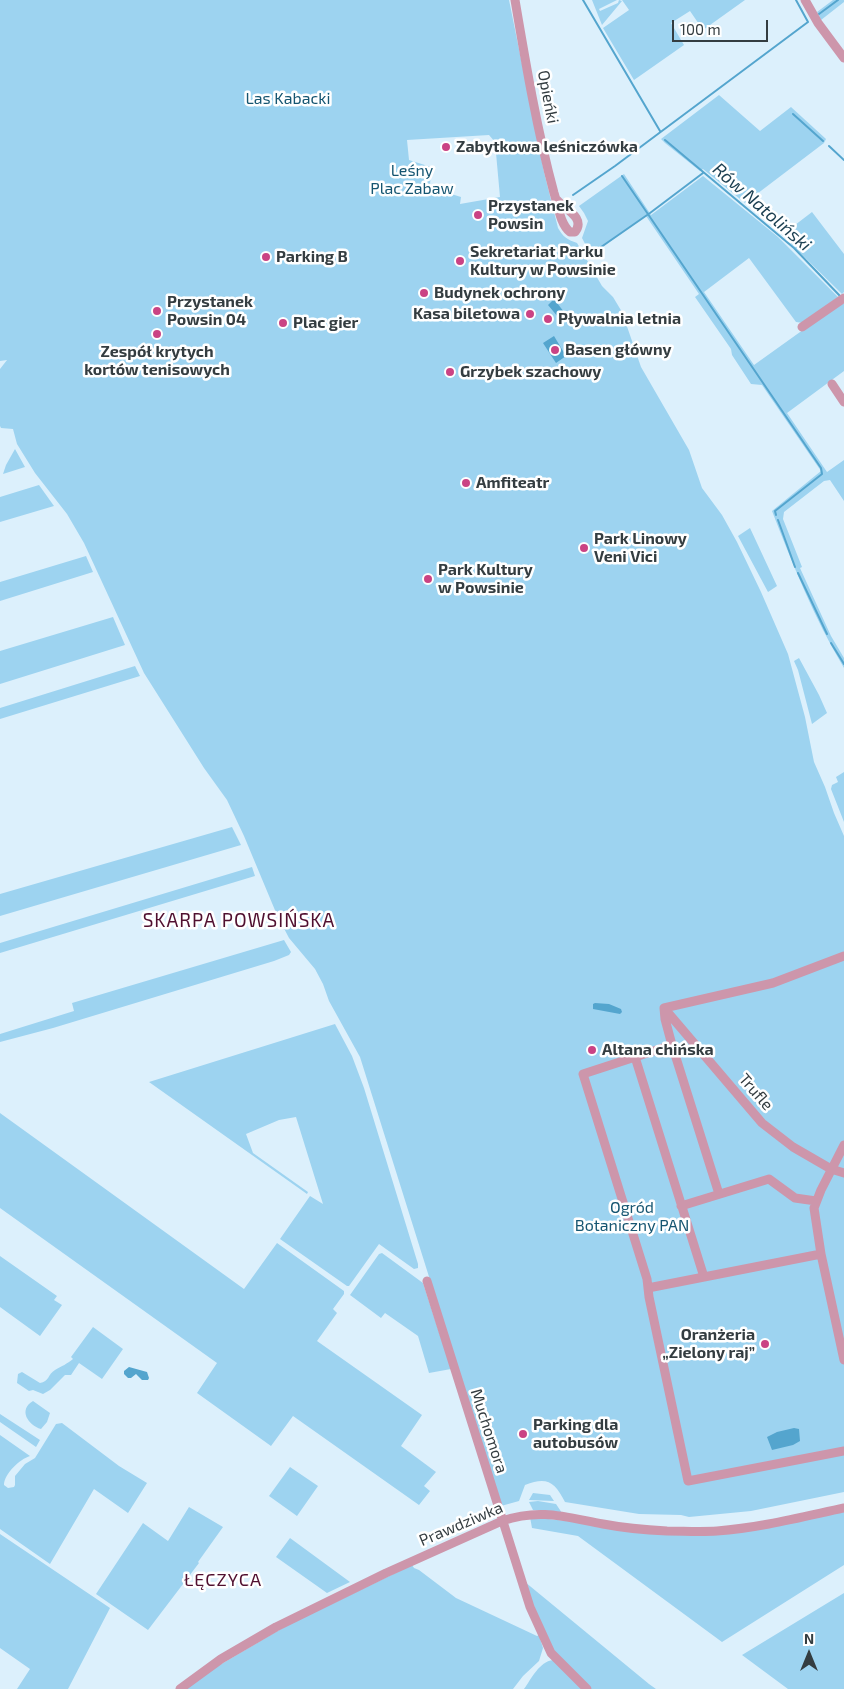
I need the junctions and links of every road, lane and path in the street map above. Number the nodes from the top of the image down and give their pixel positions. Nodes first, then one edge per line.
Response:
1 (515, 0) edge
2 (805, 0) edge
3 (844, 58) edge
4 (556, 199) dead end
5 (844, 298) edge
6 (802, 327) dead end
7 (832, 384) dead end
8 (844, 402) edge
9 (844, 956) edge
10 (664, 1008) junction
11 (672, 1045) junction
12 (635, 1057) junction
13 (844, 1145) edge
14 (831, 1169) junction
15 (844, 1173) edge
16 (719, 1194) junction
17 (816, 1200) junction
18 (682, 1206) junction
19 (821, 1254) junction
20 (704, 1277) junction
21 (427, 1281) dead end
22 (648, 1288) junction
23 (844, 1360) edge
24 (844, 1451) edge
25 (844, 1508) edge
26 (502, 1521) junction
27 (180, 1689) edge
28 (587, 1689) edge

1 - 4 street, Opieńki
2 - 3 street
5 - 6 street
7 - 8 street
9 - 10 street
10 - 11 street
10 - 14 street, Trufle
11 - 12 street
11 - 16 street
12 - 18 street
12 - 22 street
13 - 14 street
14 - 15 street, Trufle
14 - 17 street
16 - 17 street
16 - 18 street
17 - 19 street
18 - 20 street
19 - 20 street
19 - 23 street
20 - 22 street
21 - 26 street, Muchomora
22 - 24 street
25 - 26 street, Prawdziwka
26 - 27 street, Prawdziwka
26 - 28 street, Muchomora

